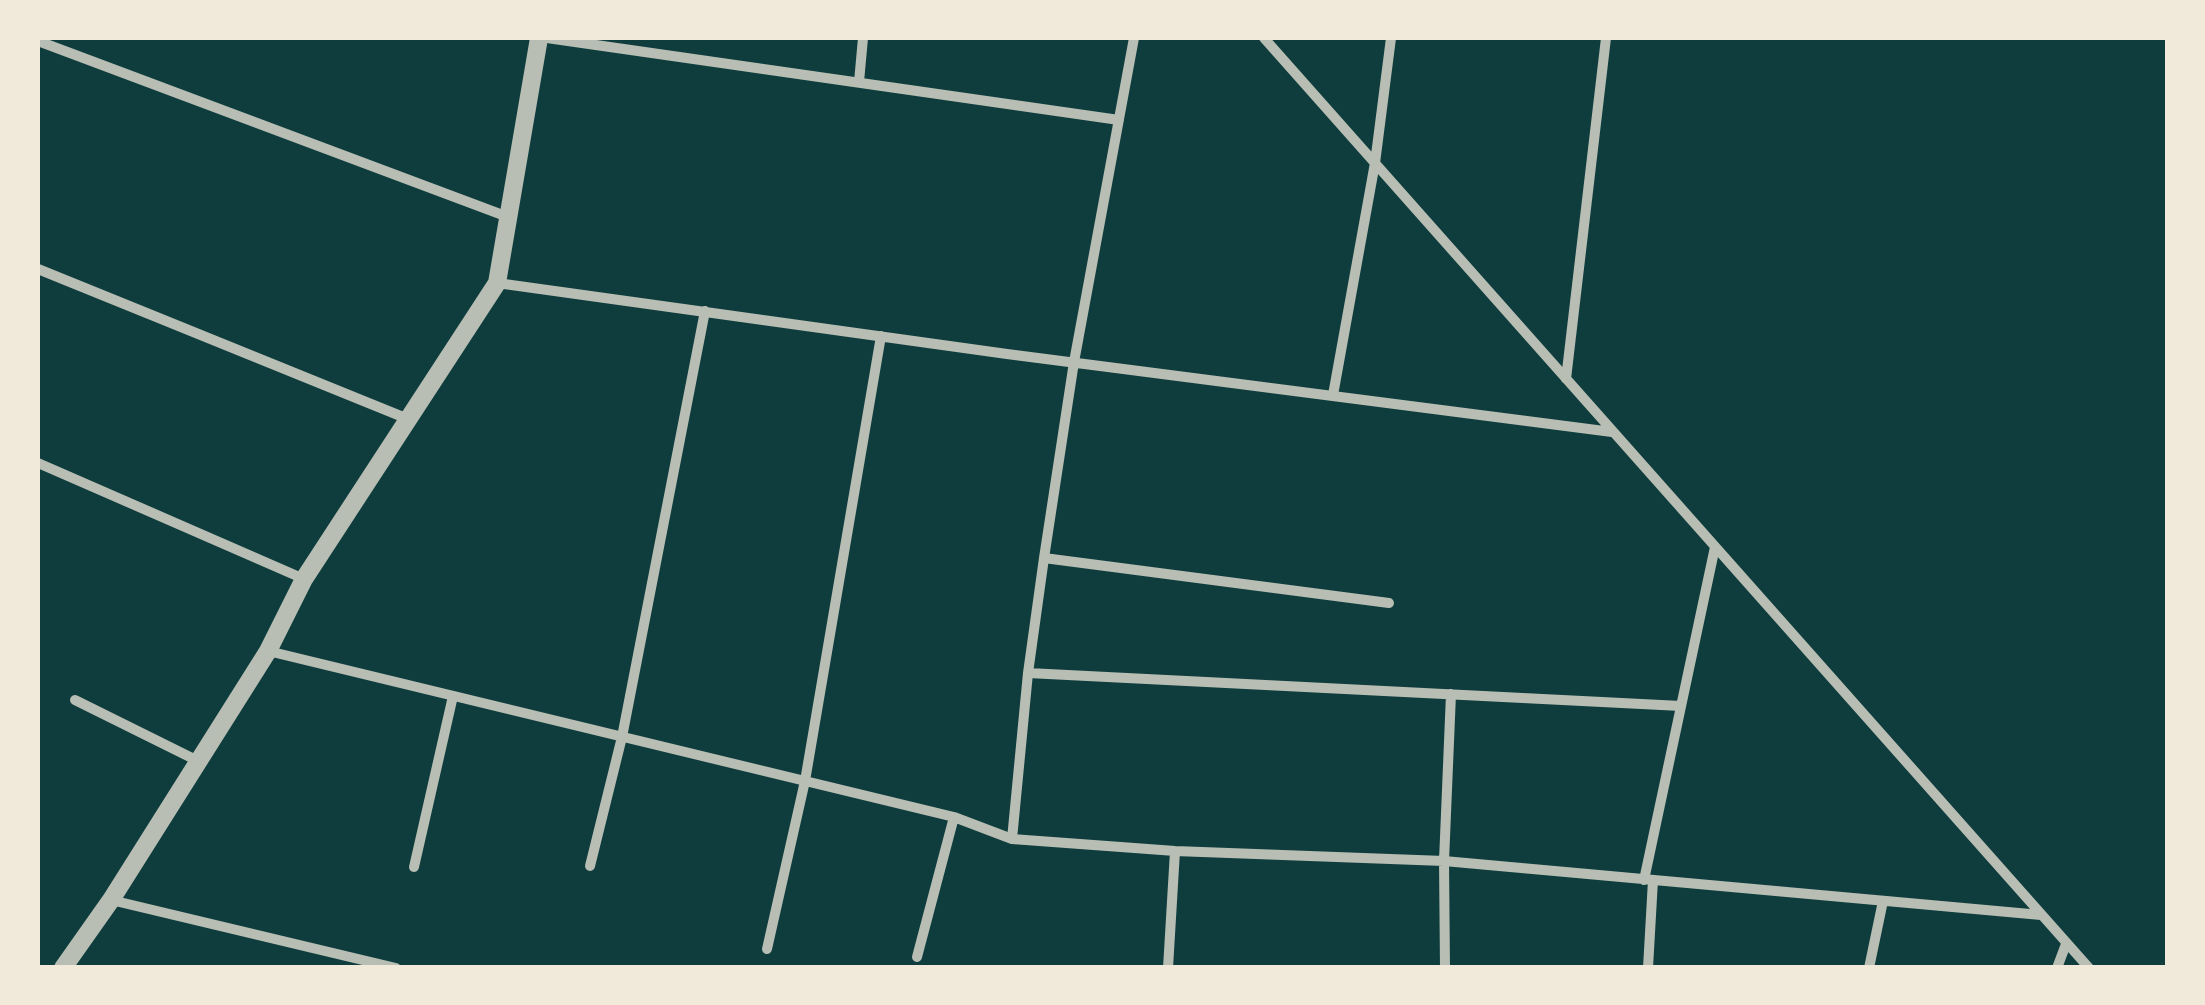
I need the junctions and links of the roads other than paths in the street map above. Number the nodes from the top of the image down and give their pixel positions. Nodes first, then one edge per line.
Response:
1 (539, 38) edge
2 (547, 38) edge
3 (863, 38) edge
4 (1134, 38) edge
5 (1264, 38) edge
6 (1391, 38) edge
7 (1606, 38) edge
8 (38, 41) edge
9 (859, 82) junction
10 (1119, 120) junction
11 (1375, 164) junction
12 (508, 218) junction
13 (38, 269) edge
14 (498, 283) junction
15 (705, 311) junction
16 (881, 336) junction
17 (1074, 362) junction
18 (1566, 379) junction
19 (1333, 395) junction
20 (408, 419) junction
21 (1612, 432) junction
22 (38, 464) edge
23 (1715, 547) junction
24 (1044, 558) junction
25 (304, 579) junction
26 (1388, 604) dead end
27 (268, 651) junction
28 (1028, 673) junction
29 (1452, 694) junction
30 (453, 696) junction
31 (75, 700) dead end
32 (1681, 706) junction
33 (622, 737) junction
34 (196, 760) junction
35 (805, 781) junction
36 (954, 817) junction
37 (1012, 839) junction
38 (1176, 851) junction
39 (1444, 861) junction
40 (414, 866) dead end
41 (590, 866) dead end
42 (1648, 880) junction
43 (111, 900) junction
44 (1883, 902) junction
45 (2042, 916) junction
46 (2066, 944) junction
47 (768, 949) dead end
48 (917, 958) dead end
49 (63, 968) edge
50 (396, 968) edge
51 (1168, 968) edge
52 (1445, 968) edge
53 (1648, 968) edge
54 (1870, 968) edge
55 (2058, 968) edge
56 (2090, 968) edge

1 - 12 street
2 - 9 street
3 - 9 street
4 - 10 street
5 - 11 street
6 - 11 street
7 - 18 street
8 - 12 street
9 - 10 street
10 - 17 street
11 - 18 street
11 - 19 street
12 - 14 street
13 - 20 street
14 - 15 street
14 - 20 street
15 - 16 street
15 - 33 street
16 - 17 street
16 - 35 street
17 - 19 street
17 - 24 street
18 - 21 street
19 - 21 street
20 - 25 street
21 - 23 street
22 - 25 street
23 - 32 street
23 - 45 street
24 - 26 street
24 - 28 street
25 - 27 street
27 - 30 street
27 - 34 street
28 - 29 street
28 - 37 street
29 - 32 street
29 - 39 street
30 - 33 street
30 - 40 street
31 - 34 street
32 - 42 street
33 - 35 street
33 - 41 street
34 - 43 street
35 - 36 street
35 - 47 street
36 - 37 street
36 - 48 street
37 - 38 street
38 - 39 street
38 - 51 street
39 - 42 street
39 - 52 street
42 - 44 street
42 - 53 street
43 - 49 street
43 - 50 street
44 - 45 street
44 - 54 street
45 - 46 street
46 - 55 street
46 - 56 street

